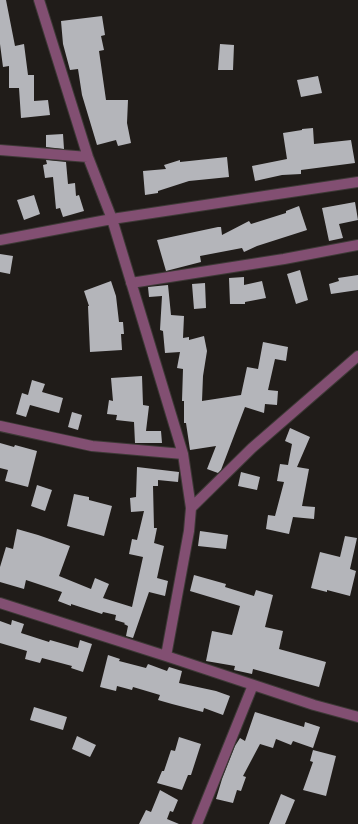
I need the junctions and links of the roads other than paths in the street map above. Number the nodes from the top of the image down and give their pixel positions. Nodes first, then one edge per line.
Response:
1 (40, 0) edge
2 (0, 150) edge
3 (88, 157) junction
4 (358, 182) edge
5 (112, 219) junction
6 (0, 240) edge
7 (358, 245) edge
8 (131, 283) junction
9 (358, 356) edge
10 (0, 426) edge
11 (183, 454) junction
12 (191, 508) junction
13 (0, 603) edge
14 (166, 656) junction
15 (253, 685) junction
16 (358, 717) edge
17 (197, 824) edge

1 - 3 street
2 - 3 street
3 - 5 street
4 - 5 street
5 - 6 street
5 - 8 street
7 - 8 street
8 - 11 street
9 - 12 street
10 - 11 street
11 - 12 street
12 - 14 street
13 - 14 street
14 - 15 street
15 - 16 street
15 - 17 street

